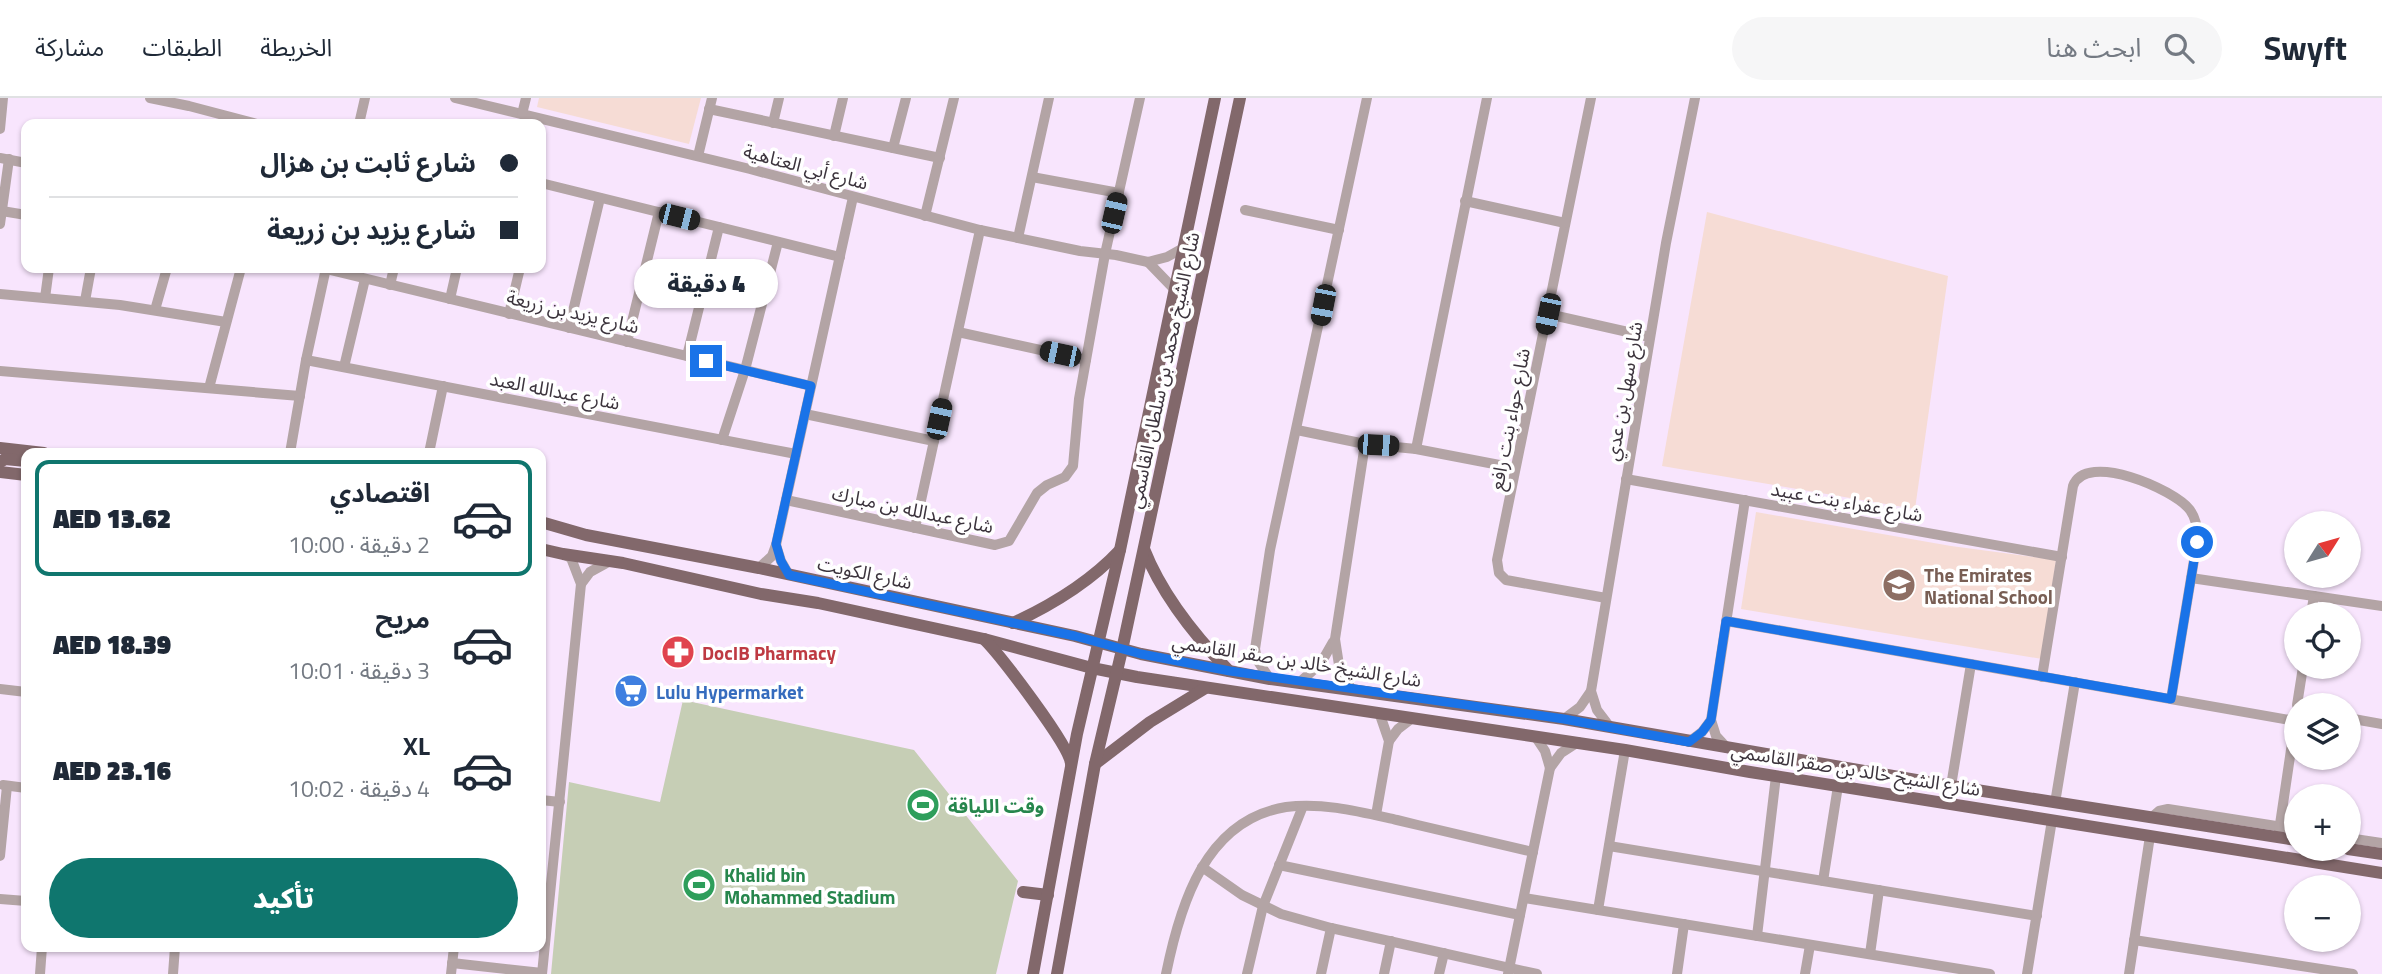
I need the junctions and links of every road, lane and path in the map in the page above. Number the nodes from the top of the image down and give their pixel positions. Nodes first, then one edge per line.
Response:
1 (3, 98) edge
2 (150, 98) edge
3 (365, 98) edge
4 (455, 98) edge
5 (526, 98) edge
6 (779, 98) edge
7 (843, 98) edge
8 (906, 98) edge
9 (954, 98) edge
10 (1049, 98) edge
11 (1140, 98) edge
12 (1215, 98) edge
13 (1240, 98) edge
14 (1367, 98) edge
15 (1591, 98) edge
16 (1695, 98) edge
17 (1484, 99) edge
18 (710, 104) edge
19 (522, 114) junction
20 (238, 119) edge
21 (360, 119) edge
22 (543, 119) edge
23 (546, 120) edge
24 (773, 123) junction
25 (0, 129) edge
26 (834, 136) junction
27 (892, 148) junction
28 (698, 156) junction
29 (940, 158) junction
30 (5, 159) edge
31 (1032, 177) junction
32 (546, 184) edge
33 (1119, 193) junction
34 (853, 197) junction
35 (600, 198) junction
36 (1465, 201) junction
37 (1245, 210) dead end
38 (2, 211) edge
39 (659, 212) junction
40 (21, 214) edge
41 (925, 216) junction
42 (1565, 223) junction
43 (0, 224) edge
44 (719, 227) junction
45 (979, 230) junction
46 (1339, 230) junction
47 (1018, 238) junction
48 (778, 242) junction
49 (1185, 247) junction
50 (1105, 254) junction
51 (839, 257) junction
52 (1148, 262) junction
53 (49, 273) edge
54 (90, 273) edge
55 (166, 273) edge
56 (240, 273) edge
57 (325, 273) edge
58 (342, 273) edge
59 (393, 273) edge
60 (456, 273) edge
61 (519, 273) edge
62 (365, 279) junction
63 (390, 285) junction
64 (1176, 291) junction
65 (0, 294) edge
66 (45, 298) junction
67 (450, 299) junction
68 (85, 301) junction
69 (155, 310) junction
70 (509, 314) junction
71 (1548, 314) junction
72 (226, 322) junction
73 (569, 328) junction
74 (958, 331) junction
75 (1650, 337) junction
76 (627, 342) junction
77 (687, 356) junction
78 (306, 359) junction
79 (1086, 360) junction
80 (344, 367) junction
81 (745, 370) junction
82 (0, 371) edge
83 (443, 386) junction
84 (811, 386) junction
85 (209, 388) junction
86 (300, 396) junction
87 (805, 414) junction
88 (1297, 430) junction
89 (722, 440) junction
90 (934, 442) junction
91 (1365, 444) junction
92 (290, 448) edge
93 (430, 448) edge
94 (0, 449) edge
95 (1416, 449) junction
96 (21, 451) edge
97 (796, 454) junction
98 (21, 461) edge
99 (0, 462) edge
100 (1515, 468) junction
101 (0, 472) edge
102 (21, 474) edge
103 (1626, 479) junction
104 (786, 500) junction
105 (1745, 500) junction
106 (546, 523) edge
107 (915, 528) junction
108 (776, 544) junction
109 (1143, 547) junction
110 (546, 549) edge
111 (1120, 550) junction
112 (563, 554) junction
113 (2062, 557) junction
114 (610, 561) junction
115 (758, 568) junction
116 (789, 575) junction
117 (2191, 578) junction
118 (581, 584) junction
119 (2314, 596) junction
120 (1606, 598) junction
121 (2313, 602) edge
122 (2382, 606) edge
123 (1726, 621) junction
124 (1013, 623) junction
125 (984, 639) junction
126 (1335, 639) junction
127 (1098, 643) junction
128 (1122, 650) junction
129 (1971, 664) junction
130 (1092, 668) junction
131 (1230, 671) junction
132 (1117, 673) junction
133 (2042, 677) junction
134 (1270, 679) junction
135 (2075, 682) junction
136 (1299, 683) junction
137 (0, 689) edge
138 (1204, 689) junction
139 (1350, 689) junction
140 (21, 691) edge
141 (1591, 691) junction
142 (2171, 699) junction
143 (1380, 715) junction
144 (1411, 719) junction
145 (1564, 719) junction
146 (2284, 719) edge
147 (1711, 720) junction
148 (2361, 720) edge
149 (2382, 724) edge
150 (1610, 727) junction
151 (1535, 736) junction
152 (1389, 741) junction
153 (1689, 742) junction
154 (1578, 743) junction
155 (1727, 748) junction
156 (1625, 750) junction
157 (1784, 758) junction
158 (1095, 765) junction
159 (1550, 768) junction
160 (2288, 770) edge
161 (1070, 771) junction
162 (1750, 772) junction
163 (1776, 776) junction
164 (4, 785) edge
165 (1838, 786) junction
166 (1951, 786) junction
167 (546, 801) edge
168 (560, 802) junction
169 (2054, 803) junction
170 (1303, 806) junction
171 (1376, 815) junction
172 (2052, 820) junction
173 (2284, 831) edge
174 (2279, 832) junction
175 (2284, 834) edge
176 (2150, 836) junction
177 (2361, 840) edge
178 (2382, 843) edge
179 (1609, 846) junction
180 (2361, 851) edge
181 (1533, 852) junction
182 (2382, 854) edge
183 (0, 856) edge
184 (1279, 865) junction
185 (1202, 867) junction
186 (1765, 872) junction
187 (2382, 873) edge
188 (1824, 881) junction
189 (1879, 890) junction
190 (1023, 892) dead end
191 (1048, 895) junction
192 (1524, 898) junction
193 (0, 899) edge
194 (21, 901) edge
195 (1263, 906) junction
196 (1598, 910) junction
197 (1520, 915) junction
198 (2037, 916) junction
199 (1684, 924) junction
200 (1331, 928) junction
201 (546, 936) edge
202 (1756, 936) junction
203 (2134, 940) junction
204 (1391, 941) junction
205 (1810, 945) junction
206 (42, 952) edge
207 (175, 952) edge
208 (544, 952) edge
209 (1444, 953) junction
210 (1870, 954) junction
211 (452, 969) edge
212 (1509, 971) edge
213 (1058, 973) edge
214 (40, 974) edge
215 (173, 974) edge
216 (180, 974) edge
217 (542, 974) edge
218 (1033, 974) edge
219 (1166, 974) edge
220 (1247, 974) edge
221 (1321, 974) edge
222 (1384, 974) edge
223 (1439, 974) edge
224 (1537, 974) edge
225 (1677, 974) edge
226 (1805, 974) edge
227 (1990, 974) edge
228 (2027, 974) edge
229 (2129, 974) edge
230 (2353, 974) edge

1 - 25 street
2 - 20 street
3 - 21 street
4 - 19 street, شارع أبي العتاهية
5 - 19 street
6 - 24 street
7 - 26 street
8 - 27 street
9 - 29 street
10 - 31 street
11 - 33 street, شارع عبدالله بن مبارك
12 - 49 main road, شارع الشيخ محمد بن سلطان القاسمي
13 - 109 main road, شارع الشيخ محمد بن سلطان القاسمي
14 - 46 street
15 - 42 street, شارع حواء بنت رافع
16 - 75 street, شارع سهل بن عدي
17 - 36 street
18 - 24 street
18 - 28 street
19 - 22 street, شارع أبي العتاهية
23 - 28 street, شارع أبي العتاهية
24 - 26 street
26 - 27 street
27 - 29 street
28 - 34 street, شارع أبي العتاهية
29 - 41 street
30 - 38 street
31 - 33 street
31 - 47 street
32 - 35 street
33 - 50 street, شارع عبدالله بن مبارك
34 - 41 street, شارع أبي العتاهية
34 - 51 street
35 - 39 street
35 - 73 street
36 - 42 street
36 - 95 street
37 - 46 street
38 - 40 street
38 - 43 street
39 - 44 street
39 - 76 street
41 - 45 street, شارع أبي العتاهية
42 - 71 street, شارع حواء بنت رافع
44 - 48 street
44 - 77 street
45 - 47 street, شارع أبي العتاهية
45 - 74 street
46 - 88 street
47 - 50 street, شارع أبي العتاهية
48 - 51 street
48 - 81 street
49 - 52 street
49 - 64 main road, شارع الشيخ محمد بن سلطان القاسمي
50 - 52 street, شارع أبي العتاهية
50 - 79 street, شارع عبدالله بن مبارك
51 - 84 street
52 - 64 street
53 - 66 street
54 - 68 street
55 - 69 street
56 - 72 street
57 - 78 street
58 - 62 street, شارع يزيد بن زريعة
59 - 63 street
60 - 67 street
61 - 70 street
62 - 63 street, شارع يزيد بن زريعة
62 - 80 street
63 - 67 street, شارع يزيد بن زريعة
64 - 111 main road, شارع الشيخ محمد بن سلطان القاسمي
65 - 66 street
66 - 68 street
67 - 70 street, شارع يزيد بن زريعة
68 - 69 street
69 - 72 street
70 - 73 street, شارع يزيد بن زريعة
71 - 75 street
71 - 100 street, شارع حواء بنت رافع
72 - 85 street
73 - 76 street, شارع يزيد بن زريعة
74 - 79 street
74 - 90 street
75 - 103 street, شارع سهل بن عدي
76 - 77 street, شارع يزيد بن زريعة
77 - 81 street, شارع يزيد بن زريعة
78 - 80 street, شارع عبدالله العبد
78 - 86 street
79 - 107 street, شارع عبدالله بن مبارك
80 - 83 street, شارع عبدالله العبد
81 - 84 street, شارع يزيد بن زريعة
81 - 89 street
82 - 85 street
83 - 89 street, شارع عبدالله العبد
83 - 93 street
84 - 87 street
85 - 86 street
86 - 92 street
87 - 90 street
87 - 97 street
88 - 91 street
88 - 134 street
89 - 97 street, شارع عبدالله العبد
90 - 107 street
91 - 95 street
91 - 126 street
94 - 96 main road
95 - 100 street
97 - 104 street
98 - 99 main road
100 - 120 street, شارع حواء بنت رافع
101 - 102 main road
103 - 105 street, شارع عفراء بنت عبيد
103 - 120 street, شارع سهل بن عدي
104 - 107 street, شارع عبدالله بن مبارك
104 - 108 street
105 - 113 street, شارع عفراء بنت عبيد
105 - 123 street
106 - 115 main road, شارع الكويت
108 - 115 street
108 - 116 street
109 - 128 main road, شارع الشيخ محمد بن سلطان القاسمي
109 - 131 main road
110 - 112 main road, شارع الكويت
111 - 124 main road
111 - 127 main road, شارع الشيخ محمد بن سلطان القاسمي
112 - 114 main road, شارع الكويت
112 - 118 street
113 - 117 street
113 - 133 street
114 - 118 street
114 - 125 main road, شارع الكويت
115 - 116 main road, شارع الكويت
116 - 124 main road, شارع الكويت
117 - 119 street
117 - 142 street
118 - 168 street
119 - 121 street
119 - 122 street
120 - 141 street, شارع سهل بن عدي
123 - 129 street
123 - 147 street
124 - 127 main road, شارع الكويت
125 - 130 main road, شارع الكويت
125 - 161 main road
126 - 136 street
126 - 139 street
127 - 128 main road, شارع الشيخ خالد بن صقر القاسمي
127 - 130 main road, شارع الشيخ محمد بن سلطان القاسمي
128 - 131 main road, شارع الشيخ خالد بن صقر القاسمي
128 - 132 main road, شارع الشيخ محمد بن سلطان القاسمي
129 - 133 street
129 - 166 street
130 - 132 main road, شارع الكويت
130 - 161 main road
131 - 134 main road, شارع الشيخ خالد بن صقر القاسمي
132 - 138 main road, شارع الشيخ خالد بن صقر القاسمي
132 - 158 main road
133 - 135 street
134 - 136 main road, شارع الشيخ خالد بن صقر القاسمي
135 - 142 street
135 - 169 street
136 - 139 main road, شارع الشيخ خالد بن صقر القاسمي
137 - 140 street
138 - 143 main road, شارع الشيخ خالد بن صقر القاسمي
138 - 158 main road
139 - 145 main road, شارع الشيخ خالد بن صقر القاسمي
141 - 145 street
141 - 150 street
142 - 146 street
143 - 144 main road, شارع الشيخ خالد بن صقر القاسمي
143 - 152 street
144 - 151 main road, شارع الشيخ خالد بن صقر القاسمي
144 - 152 street
145 - 150 main road, شارع الشيخ خالد بن صقر القاسمي
147 - 153 street
147 - 155 street
148 - 149 street
150 - 153 main road, شارع الشيخ خالد بن صقر القاسمي
151 - 154 main road, شارع الشيخ خالد بن صقر القاسمي
151 - 159 street
152 - 171 street
153 - 155 main road, شارع الشيخ خالد بن صقر القاسمي
154 - 156 main road, شارع الشيخ خالد بن صقر القاسمي
154 - 159 street
155 - 157 main road, شارع الشيخ خالد بن صقر القاسمي
156 - 162 main road, شارع الشيخ خالد بن صقر القاسمي
156 - 179 street
157 - 162 main road
157 - 166 main road, شارع الشيخ خالد بن صقر القاسمي
158 - 213 main road
159 - 181 street
160 - 174 street
161 - 191 main road
162 - 163 main road, شارع الشيخ خالد بن صقر القاسمي
163 - 165 main road, شارع الشيخ خالد بن صقر القاسمي
163 - 186 street
164 - 183 street
165 - 172 main road, شارع الشيخ خالد بن صقر القاسمي
165 - 188 street
166 - 169 main road, شارع الشيخ خالد بن صقر القاسمي
167 - 168 street
168 - 201 street
169 - 174 main road, شارع الشيخ خالد بن صقر القاسمي
170 - 171 street
170 - 184 street
170 - 185 street
171 - 181 street
172 - 176 main road, شارع الشيخ خالد بن صقر القاسمي
172 - 198 street
173 - 174 street
174 - 175 main road, شارع الشيخ خالد بن صقر القاسمي
176 - 187 main road, شارع الشيخ خالد بن صقر القاسمي
176 - 203 street
177 - 178 street
179 - 186 street
179 - 196 street
180 - 182 main road
181 - 192 street
184 - 195 street
184 - 197 street
185 - 195 street
185 - 219 street
186 - 188 street
186 - 202 street
188 - 189 street
189 - 198 street
189 - 210 street
190 - 191 main road
191 - 218 main road
192 - 196 street
192 - 197 street
193 - 194 street
195 - 200 street
195 - 220 street
196 - 199 street
197 - 212 street
198 - 228 street
199 - 202 street
199 - 225 street
200 - 204 street
200 - 221 street
202 - 205 street
203 - 229 street
203 - 230 street
204 - 209 street
204 - 222 street
205 - 210 street
205 - 226 street
206 - 214 street
207 - 215 street
208 - 217 street
209 - 212 street
209 - 223 street
210 - 227 street
211 - 217 street
212 - 224 street
215 - 216 street

